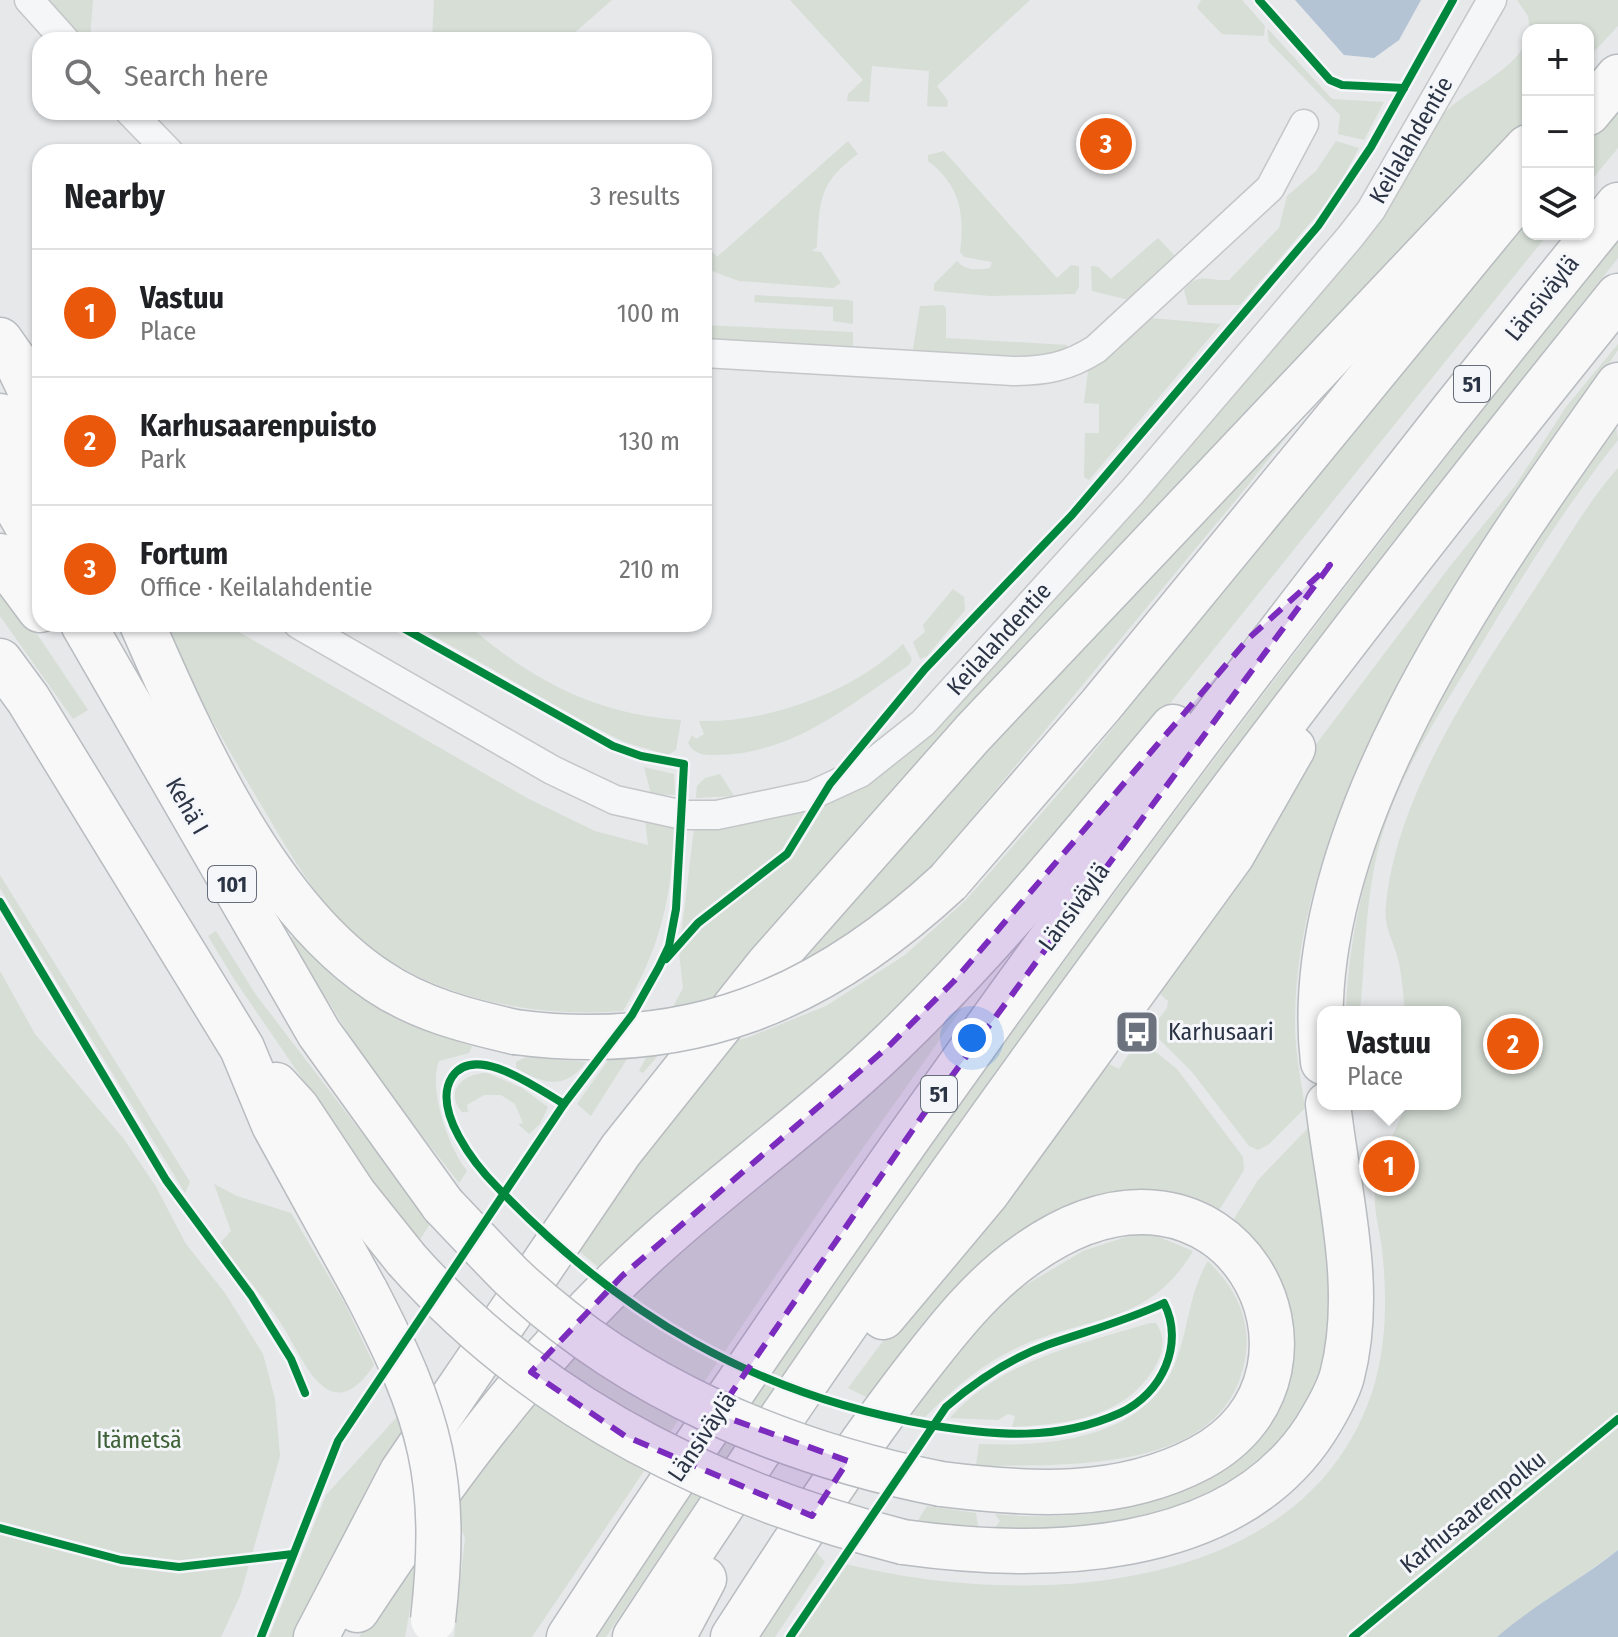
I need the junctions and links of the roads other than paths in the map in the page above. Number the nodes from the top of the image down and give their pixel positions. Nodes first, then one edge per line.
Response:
1 (29, 0) edge
2 (1492, 0) edge
3 (58, 32) edge
4 (1618, 55) edge
5 (1594, 77) edge
6 (1618, 77) edge
7 (1594, 106) edge
8 (138, 120) edge
9 (1304, 124) dead end
10 (161, 144) edge
11 (1522, 153) edge
12 (1522, 192) edge
13 (1618, 205) edge
14 (1618, 296) edge
15 (0, 340) edge
16 (712, 353) edge
17 (1618, 385) edge
18 (32, 394) edge
19 (0, 416) edge
20 (32, 467) edge
21 (0, 479) edge
22 (32, 534) edge
23 (0, 556) edge
24 (1330, 565) junction
25 (32, 599) edge
26 (1368, 613) junction
27 (55, 632) edge
28 (145, 632) edge
29 (312, 632) edge
30 (104, 635) edge
31 (0, 661) edge
32 (167, 683) junction
33 (1324, 1006) edge
34 (242, 1048) junction
35 (1329, 1110) edge
36 (431, 1629) edge
37 (316, 1637) edge
38 (342, 1637) edge
39 (569, 1637) edge
40 (635, 1637) edge
41 (673, 1637) edge
42 (733, 1637) edge

1 - 3 street
2 - 29 street, Keilalahdentie
4 - 5 highway
6 - 7 highway
8 - 10 street
9 - 16 street
11 - 37 highway
12 - 32 highway, bridge
13 - 24 highway, Länsiväylä / 51
14 - 26 highway, 51
15 - 18 highway
17 - 33 highway
19 - 20 highway
21 - 22 highway
23 - 25 highway
24 - 38 highway
24 - 39 highway, Länsiväylä / 51
26 - 40 highway, 51
26 - 41 highway
27 - 30 highway
28 - 32 highway
30 - 32 highway
30 - 42 highway, Kehä I / 101, bridge
31 - 34 highway
34 - 35 highway, bridge
34 - 36 highway, bridge

